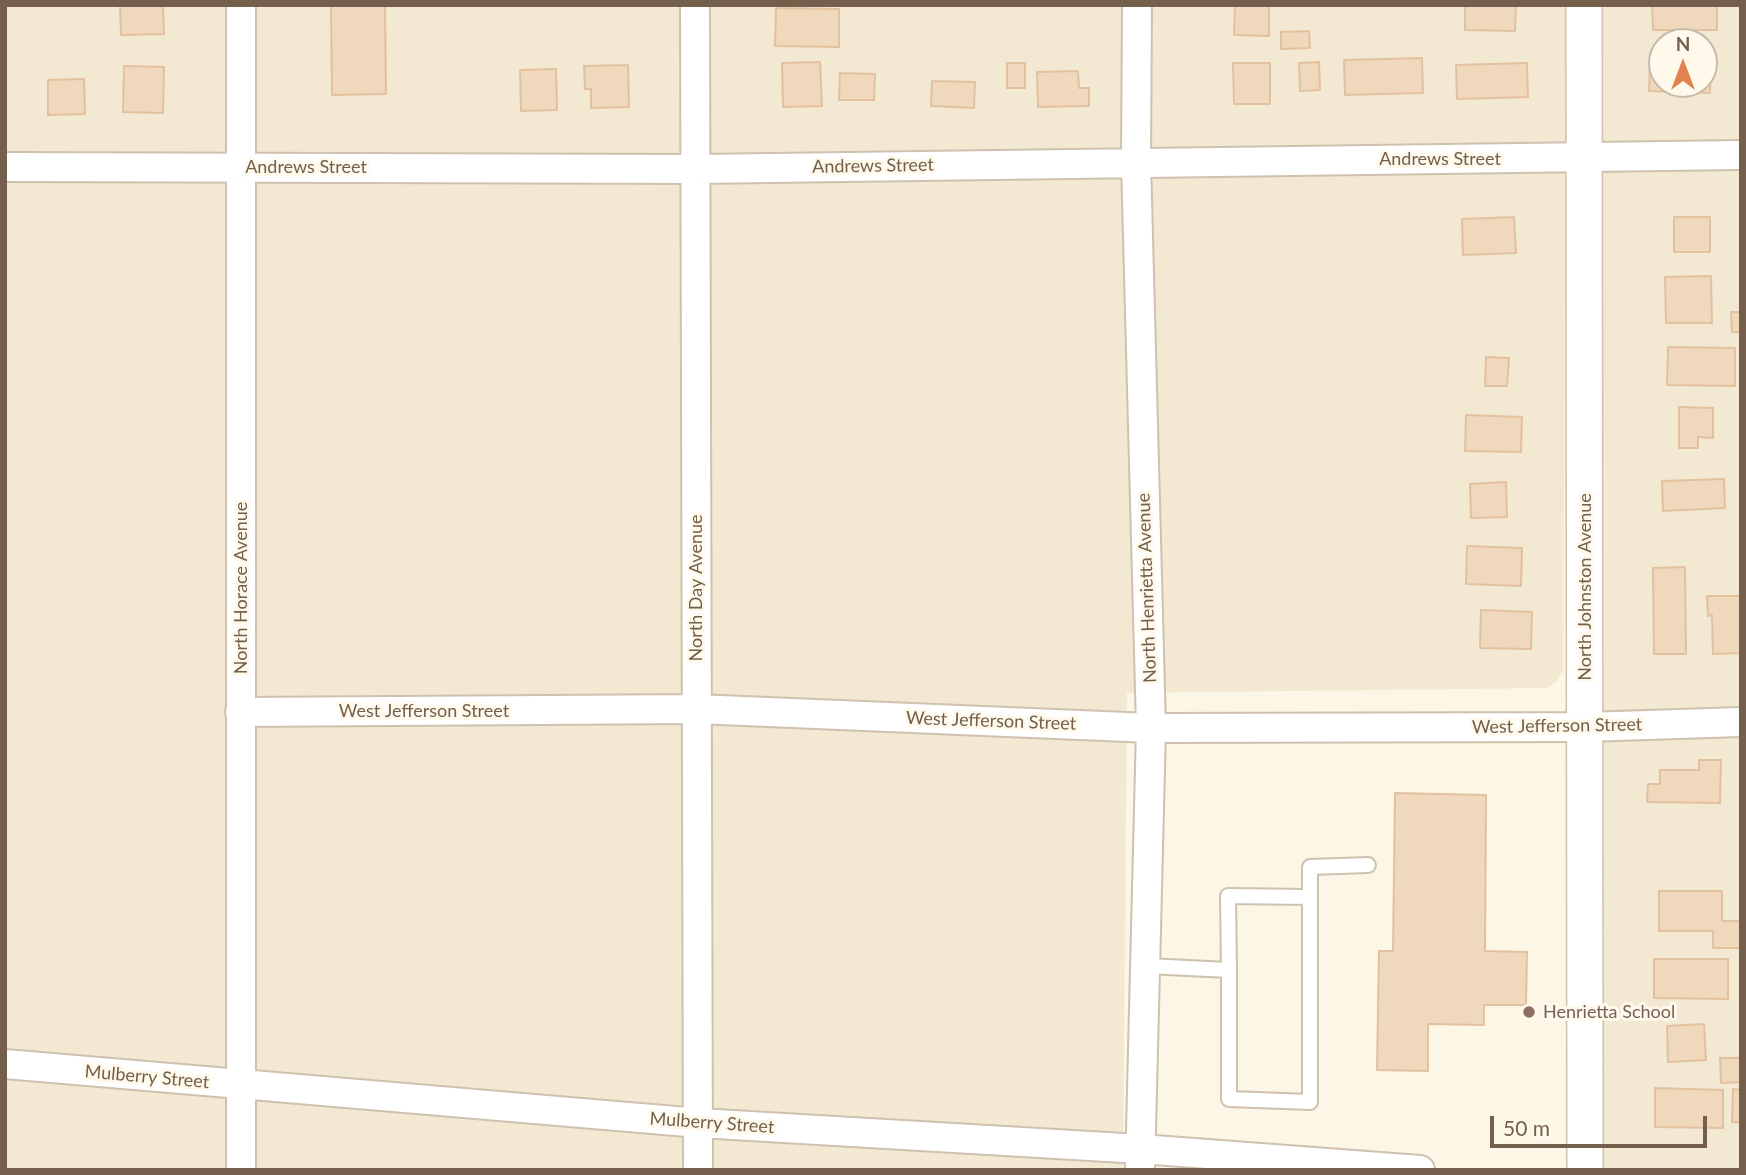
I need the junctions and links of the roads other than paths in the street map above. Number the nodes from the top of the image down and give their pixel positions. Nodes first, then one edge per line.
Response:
1 (242, 5) edge
2 (695, 5) edge
3 (1138, 5) edge
4 (1584, 5) edge
5 (1741, 155) edge
6 (1583, 158) junction
7 (1136, 161) junction
8 (5, 167) edge
9 (242, 167) junction
10 (697, 169) junction
11 (696, 709) junction
12 (240, 712) junction
13 (1741, 722) edge
14 (1586, 727) junction
15 (1151, 728) junction
16 (1368, 865) dead end
17 (1310, 897) junction
18 (1146, 966) junction
19 (1228, 970) junction
20 (5, 1064) edge
21 (242, 1086) junction
22 (699, 1123) junction
23 (1141, 1159) edge
24 (241, 1170) edge
25 (698, 1170) edge
26 (1420, 1170) edge
27 (1585, 1170) edge

1 - 9 street, North Horace Avenue
2 - 10 street, North Day Avenue
3 - 7 street, North Henrietta Avenue
4 - 6 street, North Johnston Avenue
5 - 6 street, Andrews Street
6 - 7 street, Andrews Street
6 - 14 street, North Johnston Avenue
7 - 10 street, Andrews Street
7 - 15 street, North Henrietta Avenue
8 - 9 street, Andrews Street
9 - 10 street, Andrews Street
9 - 12 street, North Horace Avenue
10 - 11 street, North Day Avenue
11 - 12 street, West Jefferson Street
11 - 15 street, West Jefferson Street
11 - 22 street, North Day Avenue
12 - 21 street, North Horace Avenue
13 - 14 street, West Jefferson Street
14 - 15 street, West Jefferson Street
14 - 27 street, North Johnston Avenue
15 - 18 street, North Henrietta Avenue
16 - 17 lane
17 - 19 lane
17 - 19 lane
18 - 19 lane
18 - 23 street, North Henrietta Avenue
20 - 21 street, Mulberry Street
21 - 22 street, Mulberry Street
21 - 24 street, North Horace Avenue
22 - 23 street, Mulberry Street
22 - 25 street, North Day Avenue
23 - 26 street, Mulberry Street

